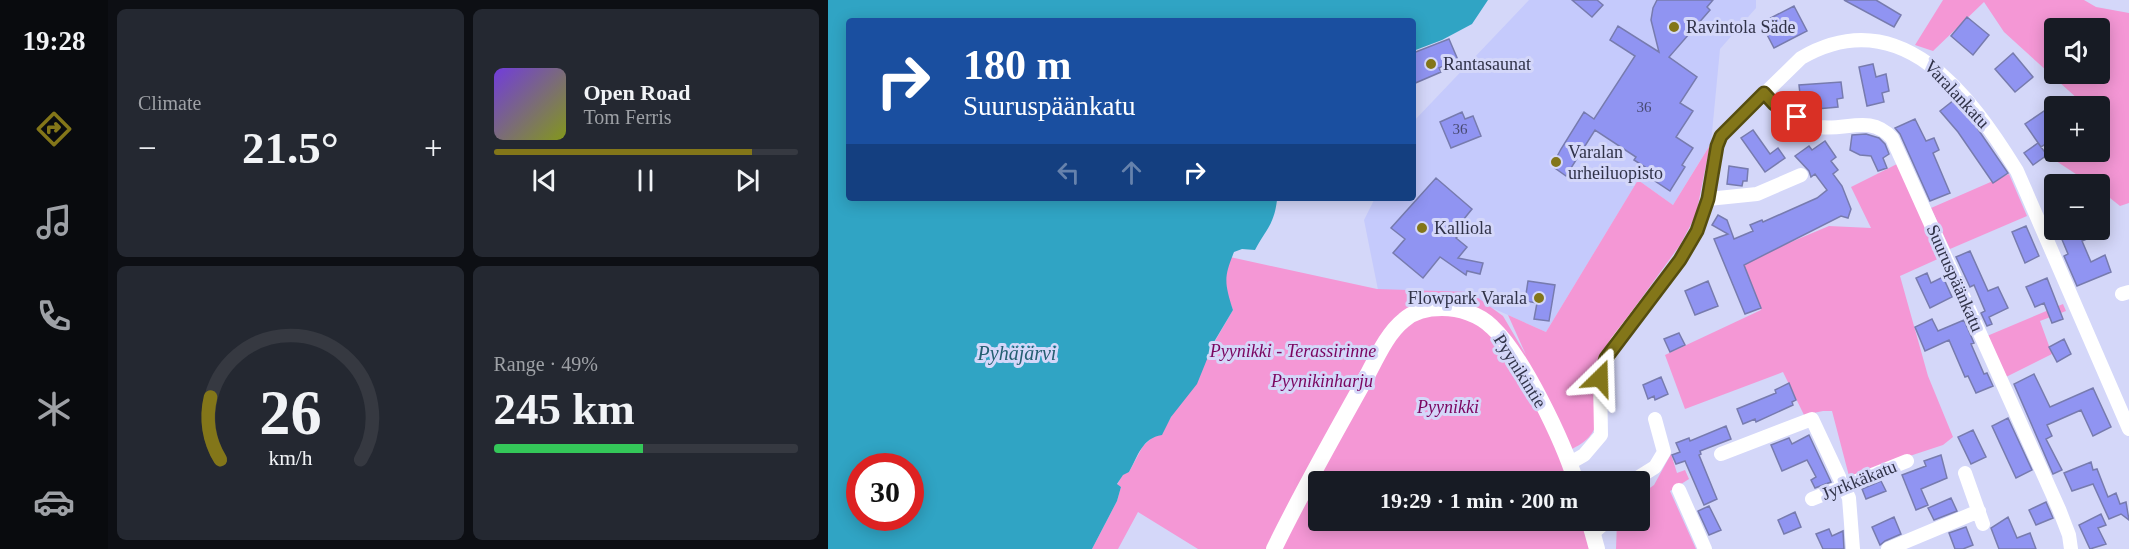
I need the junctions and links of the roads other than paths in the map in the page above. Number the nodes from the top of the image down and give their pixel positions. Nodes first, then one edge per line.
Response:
1 (1764, 93) junction
2 (1801, 175) dead end
3 (1708, 199) junction
4 (1655, 419) dead end
5 (2129, 429) edge
6 (1721, 454) dead end
7 (1907, 461) dead end
8 (1570, 463) junction
9 (1573, 471) edge
10 (1649, 471) edge
11 (1965, 473) dead end
12 (1843, 485) junction
13 (1679, 490) dead end
14 (1812, 499) dead end
15 (1274, 549) edge
16 (1705, 549) edge
17 (1853, 549) edge
18 (1888, 549) edge
19 (2071, 549) edge

1 - 3 street, Varalankatu
1 - 5 street, Varalankatu
1 - 19 street, Suuruspäänkatu
2 - 3 street
3 - 8 street, Varalankatu
4 - 10 street
6 - 12 street
7 - 12 street, Jyrkkäkatu
8 - 9 street, Pyynikintie
8 - 15 street, Pyynikintie
11 - 18 street
12 - 14 street, Jyrkkäkatu
12 - 17 street
13 - 16 street

